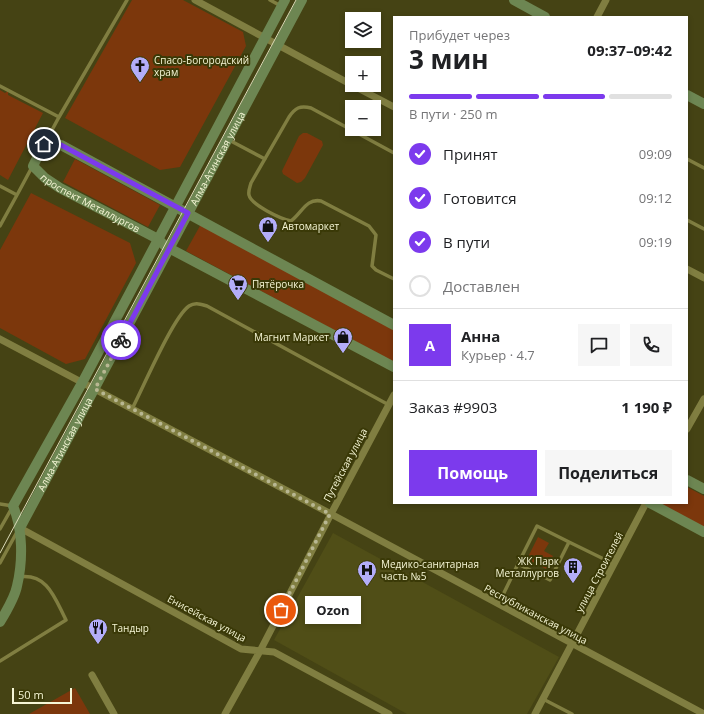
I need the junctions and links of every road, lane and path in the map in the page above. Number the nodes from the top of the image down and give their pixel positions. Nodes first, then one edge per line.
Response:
1 (127, 0) edge
2 (195, 0) edge
3 (270, 0) edge
4 (302, 0) edge
5 (514, 0) edge
6 (606, 0) edge
7 (283, 3) edge
8 (543, 16) edge
9 (598, 16) edge
10 (265, 37) junction
11 (278, 46) junction
12 (345, 81) edge
13 (0, 86) edge
14 (365, 92) edge
15 (688, 96) edge
16 (704, 104) edge
17 (393, 106) edge
18 (59, 117) junction
19 (228, 140) junction
20 (44, 144) junction
21 (393, 152) edge
22 (265, 159) junction
23 (688, 160) edge
24 (33, 166) junction
25 (704, 168) edge
26 (0, 186) edge
27 (17, 195) junction
28 (175, 206) junction
29 (188, 213) junction
30 (688, 221) edge
31 (0, 226) edge
32 (704, 230) edge
33 (158, 239) junction
34 (170, 248) junction
35 (688, 270) edge
36 (393, 278) edge
37 (704, 278) edge
38 (393, 324) edge
39 (0, 339) edge
40 (393, 366) edge
41 (82, 383) junction
42 (95, 389) junction
43 (393, 397) edge
44 (704, 399) edge
45 (389, 405) junction
46 (132, 409) junction
47 (688, 427) edge
48 (688, 481) edge
49 (704, 489) edge
50 (0, 504) edge
51 (645, 504) edge
52 (652, 504) edge
53 (13, 506) junction
54 (330, 514) junction
55 (20, 528) junction
56 (0, 529) edge
57 (704, 532) edge
58 (569, 542) junction
59 (0, 563) edge
60 (518, 564) junction
61 (614, 564) junction
62 (18, 577) junction
63 (498, 604) junction
64 (0, 622) edge
65 (572, 644) junction
66 (260, 651) junction
67 (0, 661) edge
68 (92, 675) dead end
69 (543, 699) junction
70 (114, 714) edge
71 (225, 714) edge
72 (389, 714) edge
73 (535, 714) edge
74 (572, 714) edge
75 (704, 714) edge

1 - 18 lane
2 - 10 street
3 - 7 lane
4 - 11 street, Алма-Атинская улица
5 - 8 street
6 - 9 street
7 - 10 street, Алма-Атинская улица
10 - 11 street
10 - 28 street, Алма-Атинская улица
11 - 12 street
11 - 19 street, Алма-Атинская улица
13 - 18 lane
14 - 17 street
15 - 16 street
18 - 20 lane
19 - 22 lane
19 - 29 street, Алма-Атинская улица
20 - 24 street, проспект Металлургов
20 - 28 street
21 - 22 lane
22 - 36 lane
23 - 25 lane
24 - 27 lane
24 - 33 street, проспект Металлургов
26 - 27 lane
27 - 31 lane
28 - 29 street
28 - 33 street, Алма-Атинская улица
29 - 34 street, Алма-Атинская улица
29 - 38 street
30 - 32 lane
33 - 34 street, проспект Металлургов
33 - 41 street, Алма-Атинская улица
34 - 40 street, проспект Металлургов
34 - 42 street, Алма-Атинская улица
35 - 37 street
39 - 41 street, Республиканская улица
41 - 42 street, Республиканская улица
41 - 53 street, Алма-Атинская улица
42 - 46 street, Республиканская улица
42 - 55 street, Алма-Атинская улица
43 - 45 street, Путейская улица
44 - 47 street
45 - 46 lane
45 - 54 street, Путейская улица
46 - 54 street, Республиканская улица
48 - 49 street
50 - 53 lane
51 - 61 street, улица Строителей
52 - 57 street
53 - 55 street, Алма-Атинская улица
53 - 56 lane
54 - 63 street, Республиканская улица
54 - 66 street, Путейская улица
55 - 59 lane
55 - 62 street, Алма-Атинская улица
55 - 66 street, Енисейская улица
58 - 60 lane
58 - 60 lane
58 - 61 lane
60 - 63 lane
61 - 65 street, улица Строителей
62 - 64 street, Алма-Атинская улица
62 - 67 lane
63 - 65 street, Республиканская улица
65 - 69 street, улица Строителей
65 - 75 street, Республиканская улица
66 - 71 street, Путейская улица
66 - 72 street, Енисейская улица
68 - 70 street
69 - 73 street, улица Строителей
69 - 74 lane

